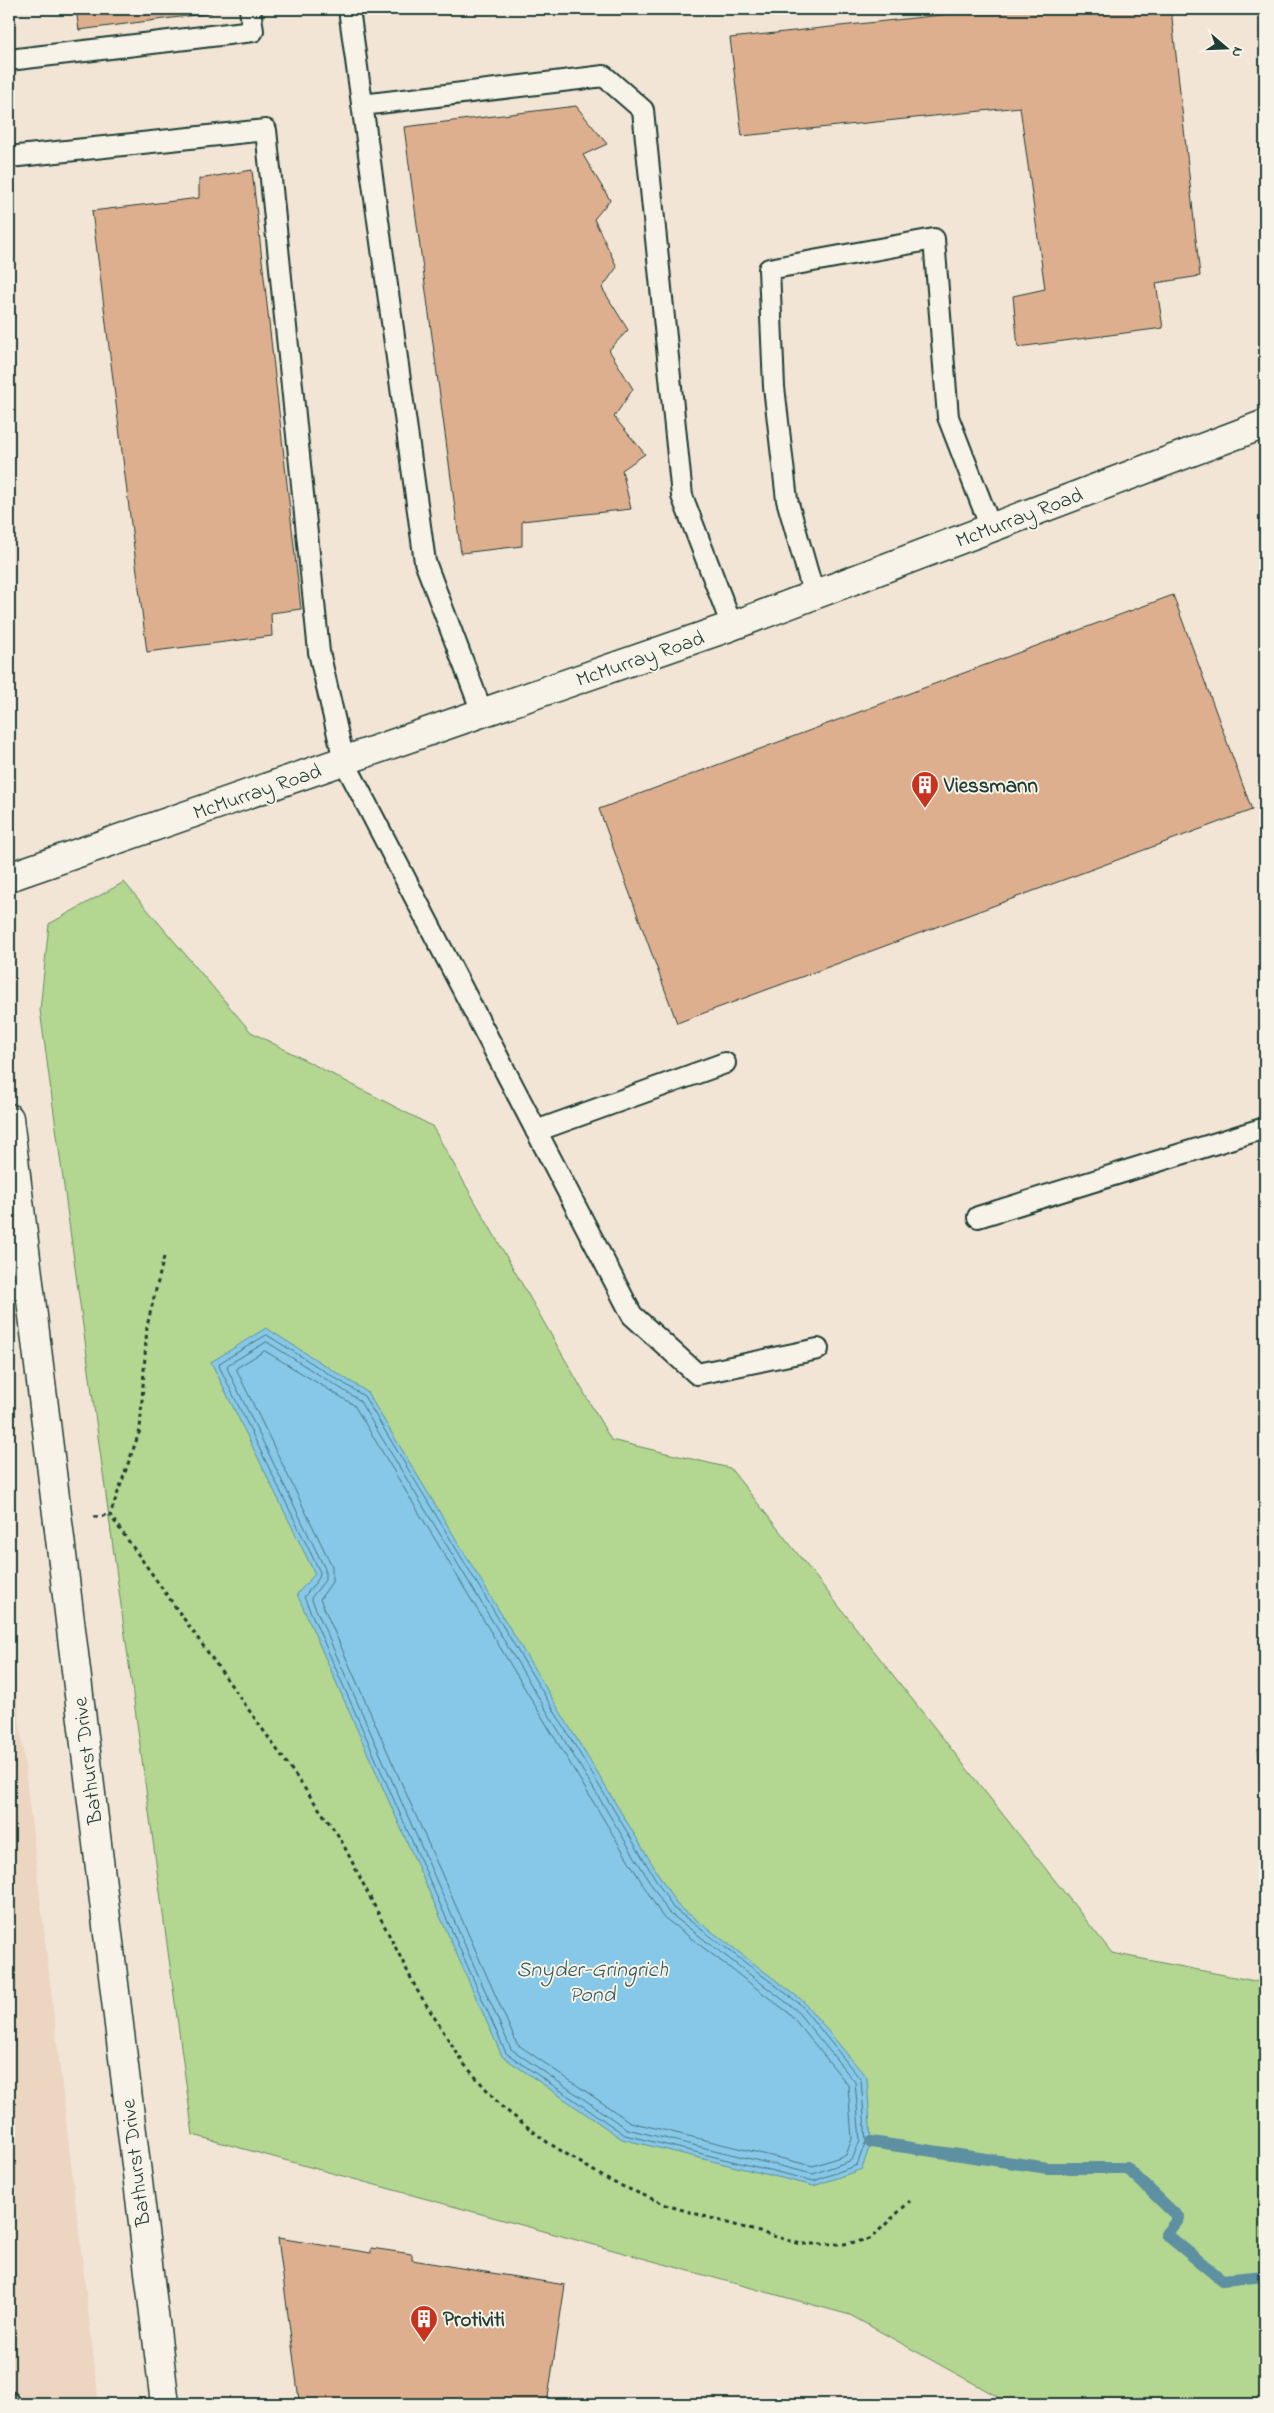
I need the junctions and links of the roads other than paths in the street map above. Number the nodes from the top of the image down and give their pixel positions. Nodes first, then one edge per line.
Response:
1 (250, 9) edge
2 (349, 9) edge
3 (9, 60) edge
4 (362, 105) junction
5 (9, 157) edge
6 (1265, 424) edge
7 (991, 528) junction
8 (814, 595) junction
9 (732, 626) junction
10 (482, 712) junction
11 (344, 760) junction
12 (9, 877) edge
13 (725, 1063) dead end
14 (9, 1118) edge
15 (1265, 1128) edge
16 (536, 1131) junction
17 (978, 1217) dead end
18 (19, 1288) edge
19 (818, 1349) dead end
20 (165, 2404) edge

1 - 3 lane
2 - 4 lane
4 - 9 lane
4 - 10 lane
5 - 11 lane
6 - 7 street, McMurray Road
7 - 8 street, McMurray Road
7 - 8 lane
8 - 9 street, McMurray Road
9 - 10 street, McMurray Road
10 - 11 street, McMurray Road
11 - 12 street, McMurray Road
11 - 16 lane
13 - 16 lane
14 - 18 street, Bathurst Drive
15 - 17 lane
16 - 19 lane
18 - 20 street, Bathurst Drive

